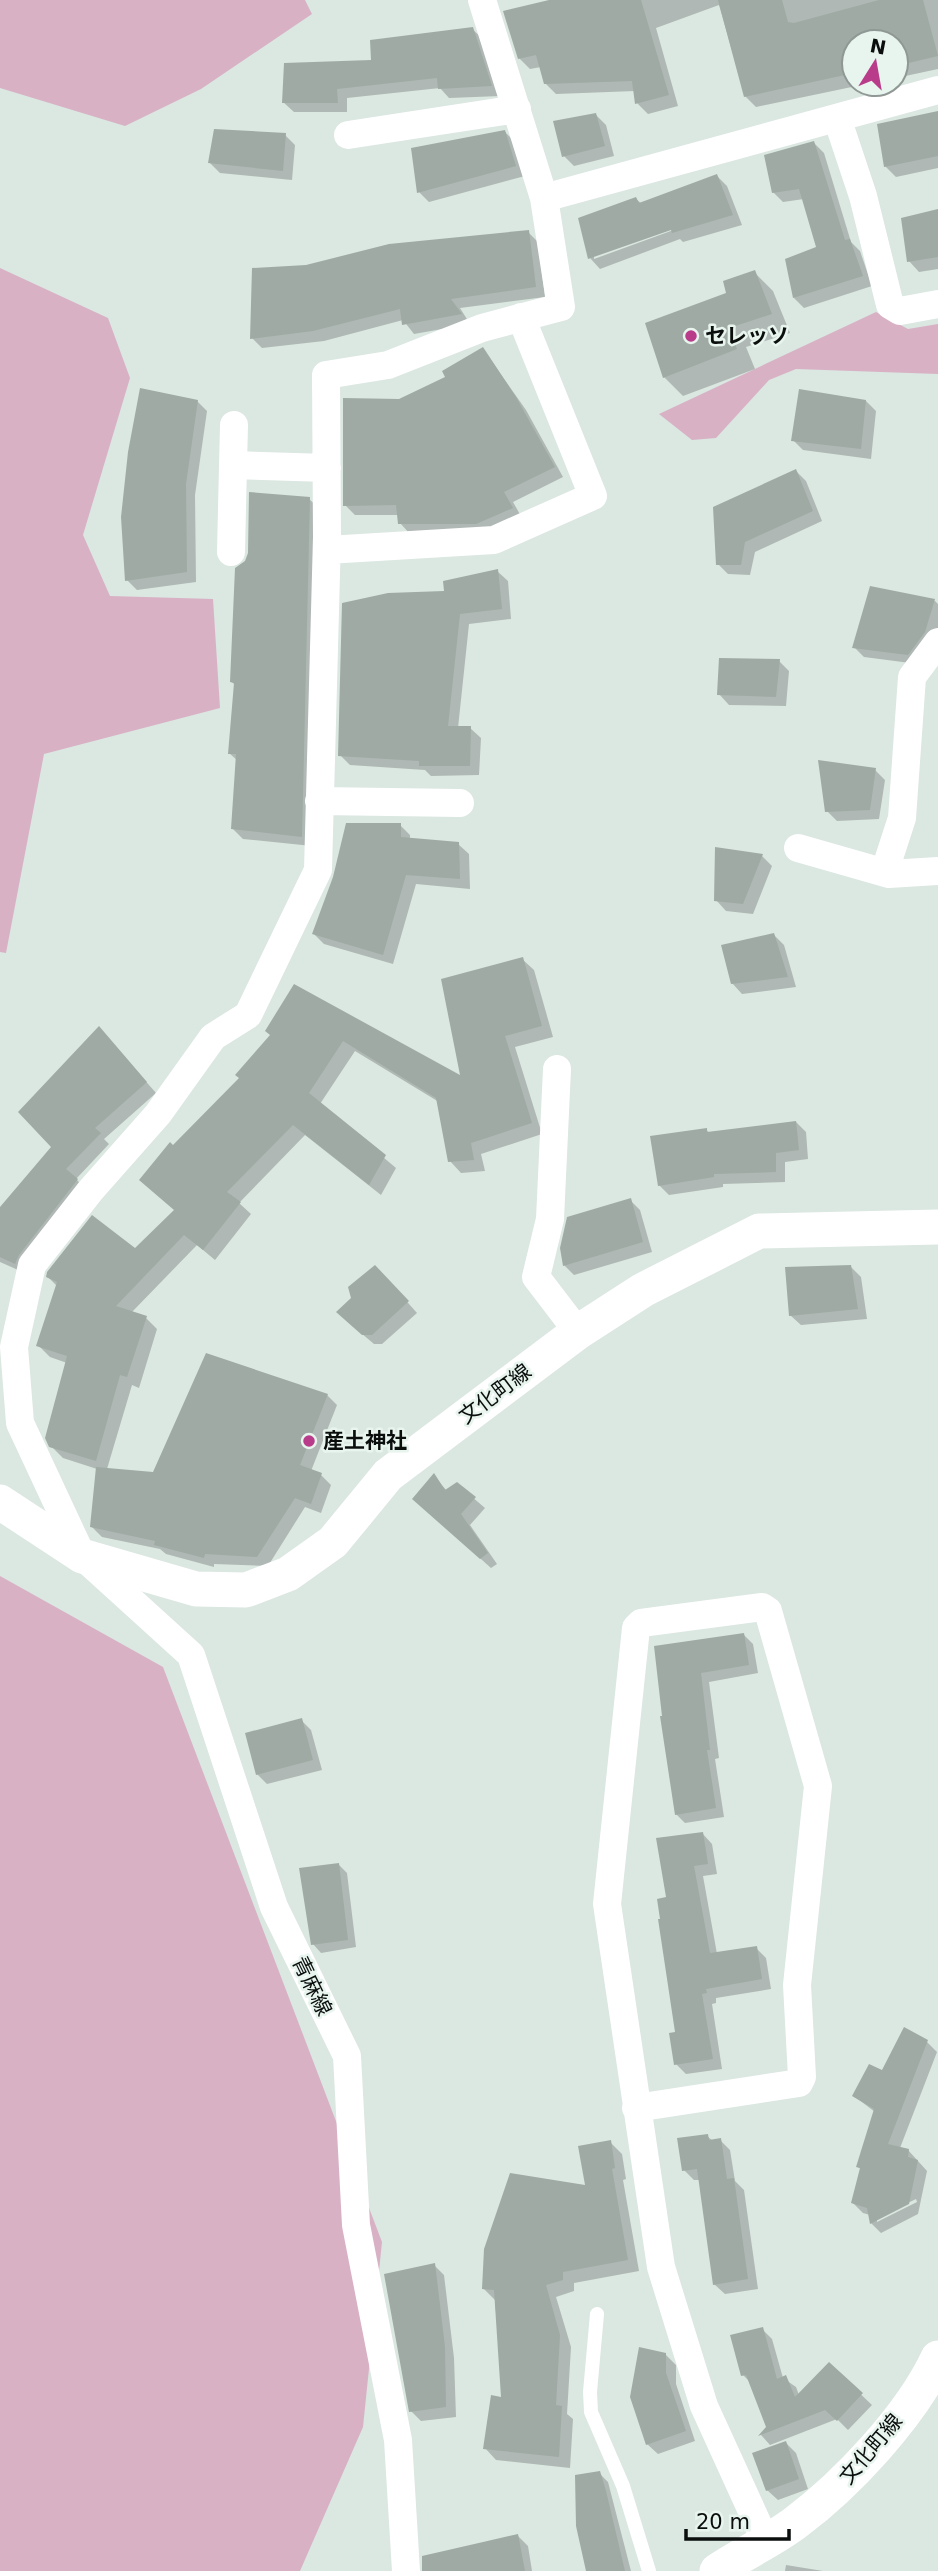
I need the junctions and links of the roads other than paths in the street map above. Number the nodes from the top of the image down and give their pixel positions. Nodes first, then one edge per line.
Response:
1 (482, 0) edge
2 (938, 90) edge
3 (517, 109) junction
4 (837, 118) junction
5 (348, 135) dead end
6 (544, 198) junction
7 (938, 304) edge
8 (521, 317) junction
9 (234, 425) dead end
10 (233, 465) junction
11 (327, 468) junction
12 (327, 551) junction
13 (231, 552) dead end
14 (938, 642) edge
15 (319, 801) junction
16 (460, 803) dead end
17 (798, 848) dead end
18 (938, 871) edge
19 (889, 874) junction
20 (557, 1069) dead end
21 (938, 1227) edge
22 (578, 1332) junction
23 (0, 1503) edge
24 (82, 1556) junction
25 (636, 2108) junction
26 (597, 2314) dead end
27 (938, 2358) edge
28 (766, 2542) junction
29 (406, 2571) edge
30 (649, 2571) edge
31 (717, 2571) edge

1 - 3 street
2 - 4 street
3 - 5 street
3 - 6 street
4 - 6 street
4 - 7 street
6 - 8 street
8 - 11 street
8 - 12 street
9 - 10 street
10 - 11 street
10 - 13 street
11 - 12 street
12 - 15 street
14 - 19 street
15 - 16 street
15 - 24 street
17 - 19 street
18 - 19 street
20 - 22 street
21 - 22 street, 文化町線
22 - 24 street, 文化町線
23 - 24 street, 青麻線
24 - 29 street, 青麻線
25 - 25 street
25 - 28 street
26 - 30 lane
27 - 28 street, 文化町線
28 - 31 street, 文化町線

